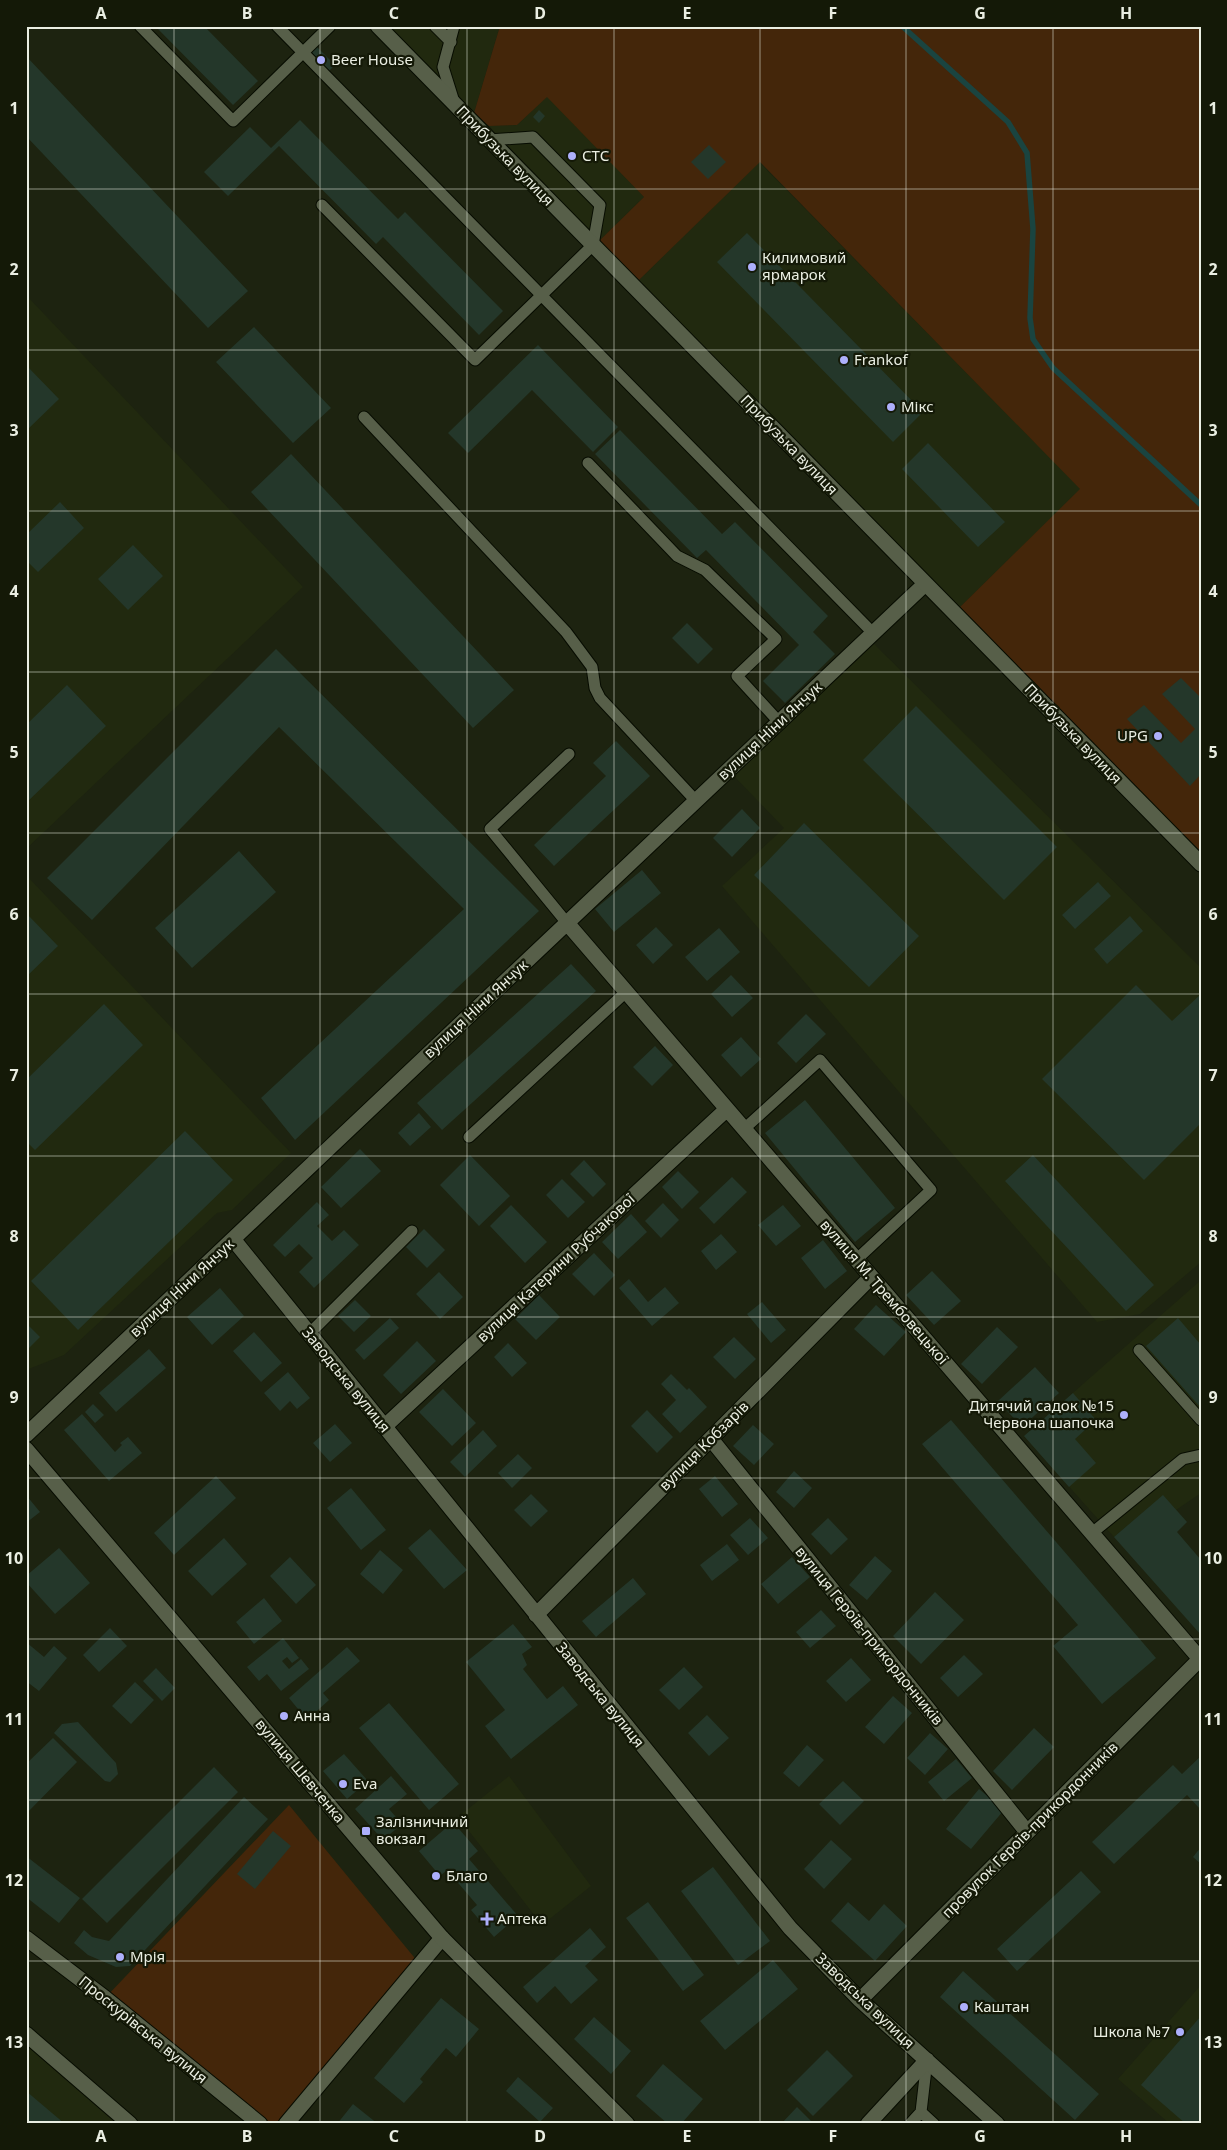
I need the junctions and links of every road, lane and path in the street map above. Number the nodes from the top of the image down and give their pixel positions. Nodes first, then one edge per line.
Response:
1 (140, 26) edge
2 (277, 26) edge
3 (330, 26) edge
4 (378, 26) edge
5 (434, 26) edge
6 (454, 26) edge
7 (460, 26) edge
8 (451, 42) junction
9 (303, 52) junction
10 (454, 104) junction
11 (489, 140) junction
12 (322, 205) dead end
13 (593, 245) junction
14 (541, 295) junction
15 (364, 417) dead end
16 (588, 463) dead end
17 (925, 584) junction
18 (873, 633) junction
19 (779, 722) junction
20 (569, 754) dead end
21 (696, 801) junction
22 (1201, 864) edge
23 (567, 923) junction
24 (626, 992) junction
25 (727, 1109) junction
26 (744, 1129) junction
27 (469, 1136) dead end
28 (412, 1231) dead end
29 (233, 1239) junction
30 (856, 1260) junction
31 (871, 1277) junction
32 (309, 1334) junction
33 (1140, 1350) dead end
34 (1201, 1420) edge
35 (384, 1427) junction
36 (26, 1435) edge
37 (711, 1439) junction
38 (26, 1449) edge
39 (1201, 1455) edge
40 (1092, 1533) junction
41 (536, 1616) junction
42 (1200, 1660) edge
43 (1028, 1832) junction
44 (26, 1938) edge
45 (442, 1938) junction
46 (860, 2000) junction
47 (26, 2034) edge
48 (927, 2060) junction
49 (921, 2112) junction
50 (130, 2124) edge
51 (260, 2124) edge
52 (286, 2124) edge
53 (627, 2124) edge
54 (868, 2124) edge
55 (910, 2124) edge
56 (934, 2124) edge
57 (997, 2124) edge

1 - 9 lane
2 - 9 lane
3 - 9 lane
4 - 10 street, Прибузька вулиця
5 - 8 lane
6 - 8 lane
7 - 8 lane
8 - 10 lane
9 - 14 lane
10 - 11 street, Прибузька вулиця
11 - 13 street, Прибузька вулиця
11 - 13 lane
12 - 14 lane
13 - 14 lane
13 - 17 street, Прибузька вулиця
14 - 18 lane
15 - 21 lane
16 - 19 lane
17 - 18 street, вулиця Ніни Янчук
17 - 22 street, Прибузька вулиця
18 - 19 street, вулиця Ніни Янчук
19 - 21 street, вулиця Ніни Янчук
20 - 23 lane
21 - 23 street, вулиця Ніни Янчук
23 - 24 street, вулиця М. Трембовецької
23 - 29 street, вулиця Ніни Янчук
24 - 25 street, вулиця М. Трембовецької
24 - 27 lane
25 - 26 street, вулиця М. Трембовецької
25 - 35 street, вулиця Катерини Рубчакової
26 - 30 street, вулиця М. Трембовецької
26 - 30 lane
28 - 32 lane
29 - 32 street, Заводська вулиця
29 - 36 street, вулиця Ніни Янчук
30 - 31 street, вулиця М. Трембовецької
31 - 37 street, вулиця Кобзарів
31 - 40 street, вулиця М. Трембовецької
32 - 35 street, Заводська вулиця
33 - 34 lane
35 - 41 street, Заводська вулиця
37 - 41 street, вулиця Кобзарів
37 - 43 street, вулиця Героїв-прикордонників
38 - 45 street, вулиця Шевченка
39 - 40 lane
40 - 42 street, вулиця М. Трембовецької
41 - 46 street, Заводська вулиця
42 - 43 street, провулок Героїв-прикордонників
43 - 46 street, провулок Героїв-прикордонників
44 - 51 street, Проскурівська вулиця
45 - 52 street
45 - 53 street, вулиця Шевченка
46 - 48 street, Заводська вулиця
47 - 50 street
48 - 49 lane
48 - 54 street
48 - 57 street, Заводська вулиця
49 - 55 lane
49 - 56 lane

